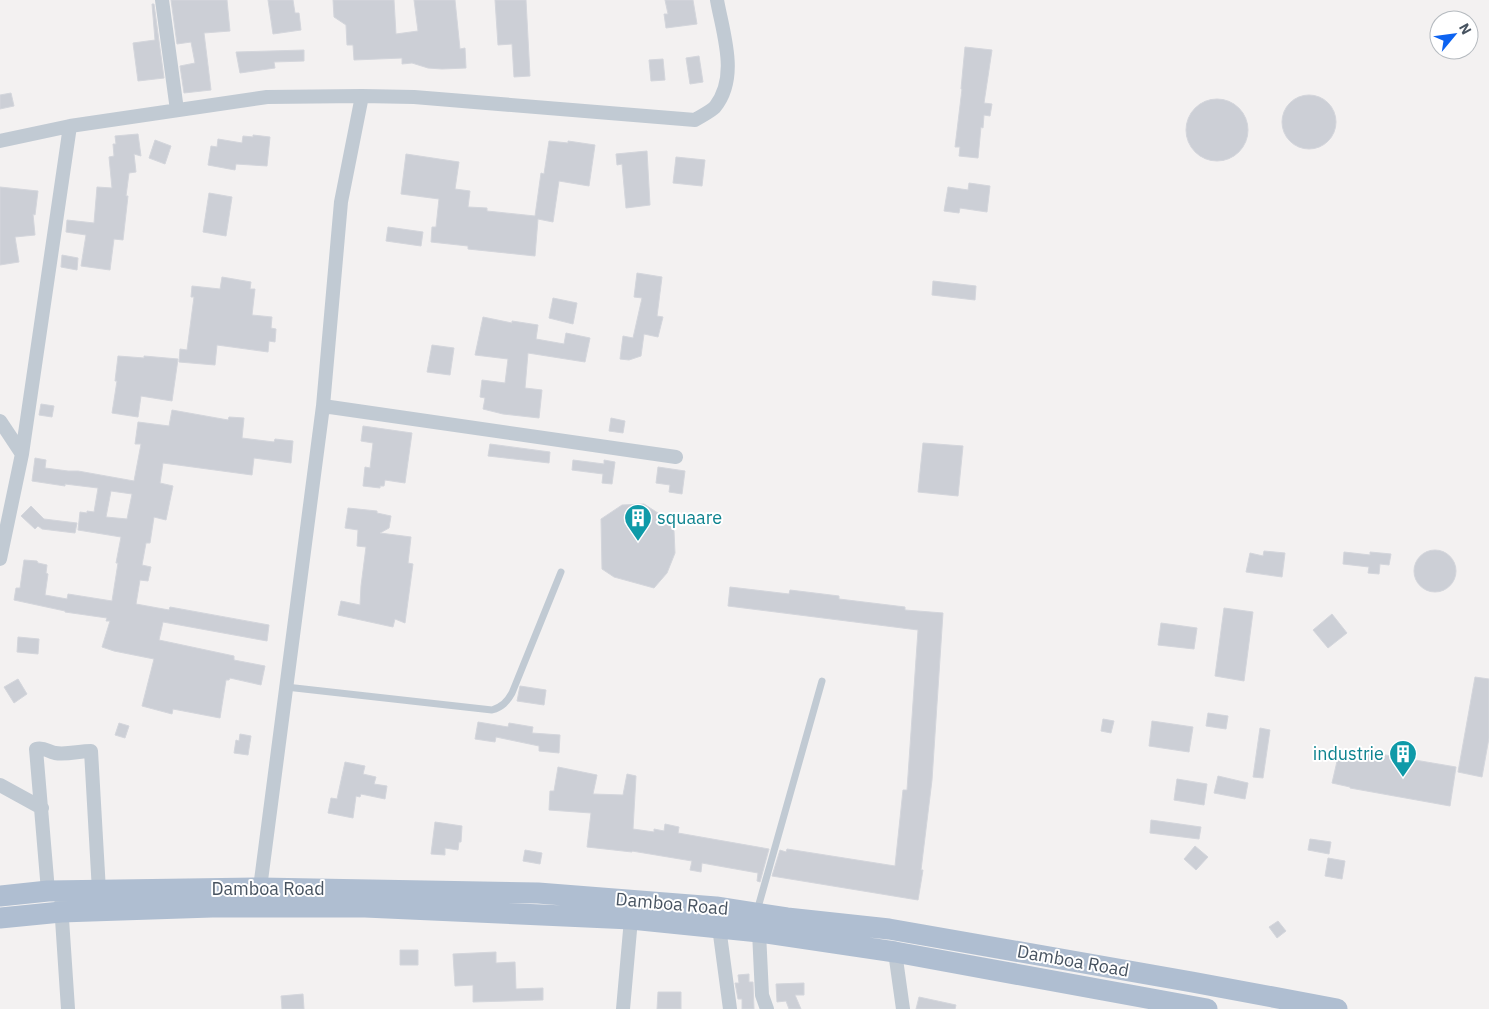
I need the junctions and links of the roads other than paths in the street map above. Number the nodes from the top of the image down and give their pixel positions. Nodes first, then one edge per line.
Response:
1 (162, 0) edge
2 (717, 0) edge
3 (362, 96) junction
4 (178, 110) junction
5 (70, 126) junction
6 (0, 141) edge
7 (323, 406) junction
8 (0, 421) edge
9 (22, 454) junction
10 (676, 457) dead end
11 (0, 559) edge
12 (561, 572) dead end
13 (822, 680) dead end
14 (286, 687) junction
15 (0, 785) edge
16 (42, 808) junction
17 (260, 888) junction
18 (99, 891) junction
19 (0, 896) edge
20 (56, 898) junction
21 (0, 918) edge
22 (631, 919) junction
23 (758, 922) junction
24 (719, 927) junction
25 (895, 952) junction
26 (68, 1009) edge
27 (623, 1009) edge
28 (730, 1009) edge
29 (767, 1009) edge
30 (903, 1009) edge
31 (1207, 1009) edge
32 (1337, 1009) edge

1 - 4 street
2 - 3 street
3 - 4 street
3 - 7 street
4 - 5 street
5 - 6 street
5 - 9 street
7 - 10 street
7 - 14 street
8 - 9 street
9 - 11 street
12 - 14 lane
13 - 23 lane
14 - 17 street
15 - 16 street
16 - 18 street
16 - 20 street
17 - 18 main road, Damboa Road
17 - 23 main road, Damboa Road
18 - 20 main road, Damboa Road
19 - 20 main road, Damboa Road
20 - 21 main road, Damboa Road
20 - 22 main road, Damboa Road
20 - 26 street
22 - 24 main road, Damboa Road
22 - 27 street
23 - 24 main road, Damboa Road
23 - 25 main road, Damboa Road
23 - 29 street
23 - 32 main road, Damboa Road
24 - 28 street
25 - 30 street
25 - 31 main road, Damboa Road

